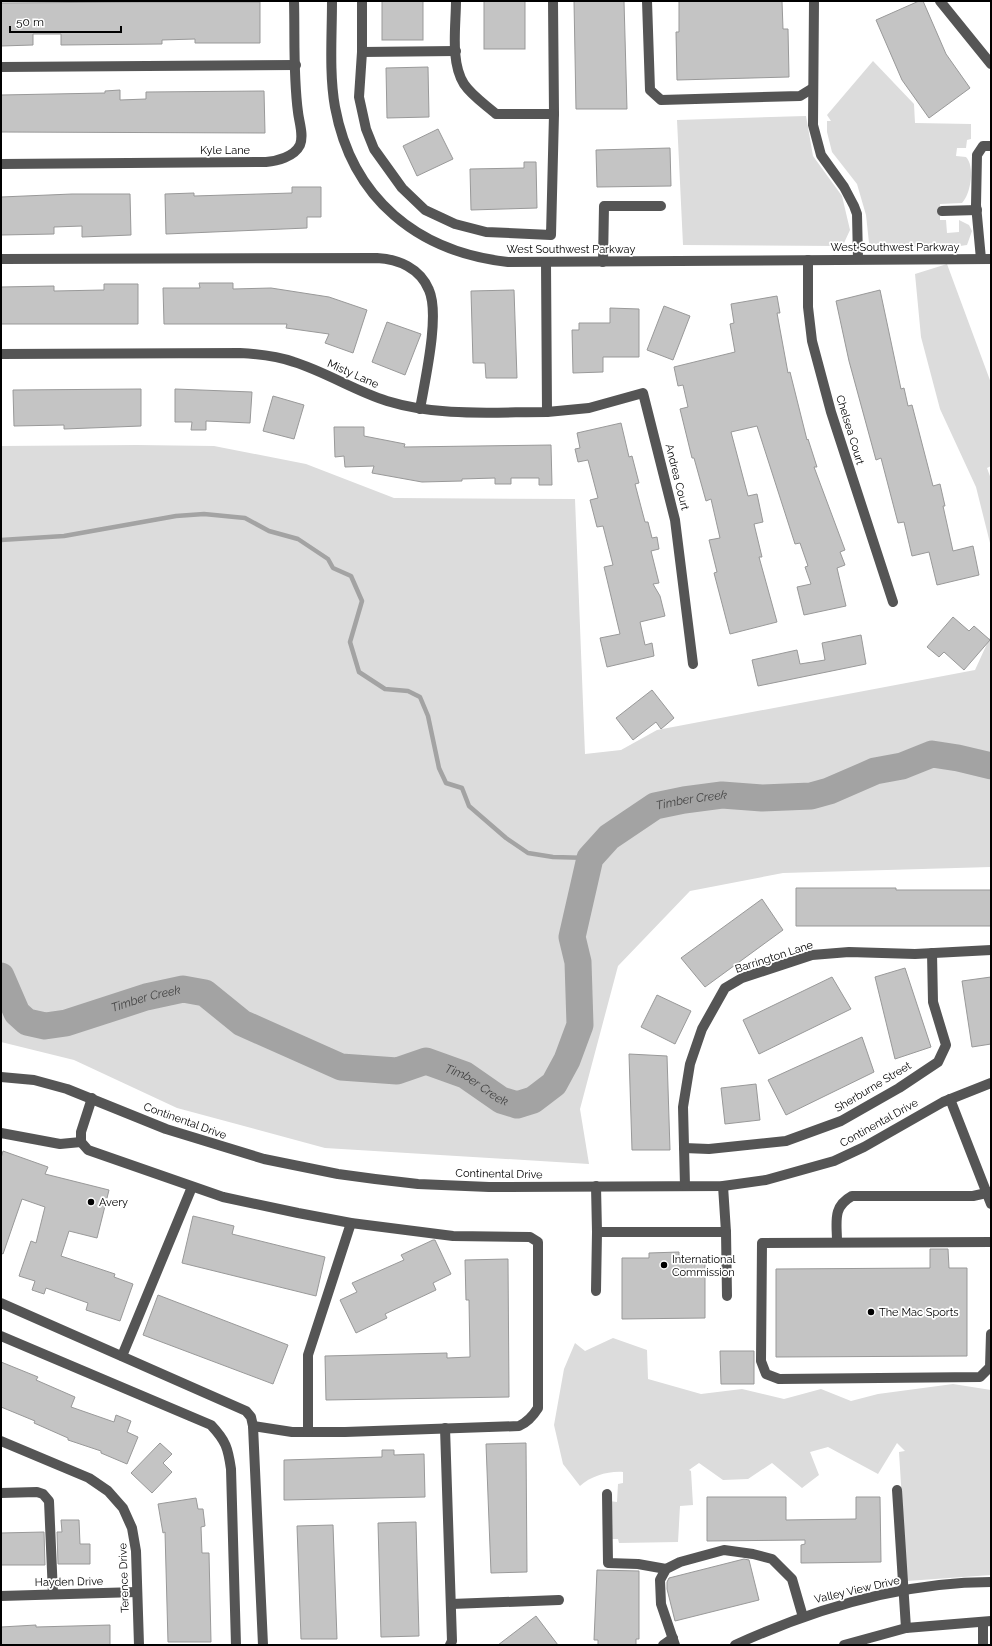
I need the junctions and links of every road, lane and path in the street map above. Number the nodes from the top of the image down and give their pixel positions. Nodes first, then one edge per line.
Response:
1 (294, 1) edge
2 (332, 1) edge
3 (362, 1) edge
4 (456, 1) edge
5 (553, 1) edge
6 (647, 1) edge
7 (814, 1) edge
8 (940, 1) edge
9 (456, 51) junction
10 (362, 52) junction
11 (991, 64) edge
12 (296, 65) junction
13 (1, 67) edge
14 (813, 88) junction
15 (554, 114) junction
16 (991, 146) edge
17 (1, 164) edge
18 (661, 206) dead end
19 (977, 210) junction
20 (942, 211) dead end
21 (1, 259) edge
22 (986, 259) edge
23 (808, 260) junction
24 (858, 260) junction
25 (546, 262) junction
26 (603, 262) junction
27 (1, 354) edge
28 (420, 409) junction
29 (547, 412) junction
30 (893, 602) dead end
31 (693, 664) dead end
32 (991, 950) edge
33 (932, 953) junction
34 (1, 1076) edge
35 (991, 1083) edge
36 (92, 1098) junction
37 (950, 1099) junction
38 (1, 1133) edge
39 (82, 1142) junction
40 (684, 1148) junction
41 (596, 1186) junction
42 (685, 1186) junction
43 (723, 1186) junction
44 (192, 1187) junction
45 (989, 1192) edge
46 (991, 1204) edge
47 (351, 1223) junction
48 (597, 1232) junction
49 (726, 1232) junction
50 (837, 1242) junction
51 (991, 1242) edge
52 (596, 1291) dead end
53 (727, 1296) dead end
54 (1, 1303) edge
55 (991, 1334) edge
56 (1, 1336) edge
57 (122, 1356) junction
58 (253, 1426) junction
59 (445, 1428) junction
60 (308, 1432) junction
61 (1, 1441) edge
62 (897, 1490) dead end
63 (1, 1492) edge
64 (607, 1494) dead end
65 (666, 1569) junction
66 (991, 1582) edge
67 (904, 1591) junction
68 (137, 1592) junction
69 (53, 1594) junction
70 (1, 1596) edge
71 (559, 1600) dead end
72 (451, 1604) junction
73 (803, 1617) junction
74 (987, 1622) edge
75 (906, 1628) junction
76 (674, 1642) edge
77 (138, 1645) edge
78 (236, 1645) edge
79 (263, 1645) edge
80 (450, 1645) edge
81 (663, 1645) edge
82 (735, 1645) edge
83 (844, 1645) edge
84 (983, 1645) edge

1 - 12 street, Kyle Lane
2 - 25 street, West Southwest Parkway
3 - 10 street
4 - 9 street
5 - 15 street
6 - 14 street
7 - 14 street
8 - 11 street
9 - 10 street
9 - 15 street
10 - 15 street
12 - 13 street
12 - 17 street, Kyle Lane
14 - 24 street
16 - 19 street
18 - 26 street
19 - 20 street
19 - 22 street
21 - 28 street
22 - 24 street, West Southwest Parkway
23 - 24 street, West Southwest Parkway
23 - 26 street, West Southwest Parkway
23 - 30 street, Chelsea Court
25 - 26 street, West Southwest Parkway
25 - 29 street
27 - 28 street, Misty Lane
28 - 29 street, Misty Lane
29 - 31 street, Andrea Court
32 - 33 street, Barrington Lane
33 - 40 street, Barrington Lane
33 - 40 street, Sherburne Street
34 - 36 street, Continental Drive
35 - 37 street, Continental Drive
36 - 39 street
36 - 41 street, Continental Drive
37 - 43 street, Continental Drive
37 - 45 street
38 - 39 street
39 - 44 street
40 - 42 street, Barrington Lane
41 - 42 street, Continental Drive
41 - 48 street
42 - 43 street, Continental Drive
43 - 49 street
44 - 47 street
44 - 57 street
45 - 46 street
45 - 50 street
47 - 59 street
47 - 60 street
48 - 49 street
48 - 52 street
49 - 53 street
50 - 51 street
50 - 55 street
54 - 57 street
56 - 78 street
57 - 58 street
58 - 60 street
58 - 79 street
59 - 60 street
59 - 72 street
61 - 68 street, Terence Drive
62 - 67 street
63 - 69 street
64 - 65 street
65 - 73 street
65 - 76 street
66 - 67 street, Valley View Drive
67 - 73 street, Valley View Drive
67 - 75 street
68 - 69 street, Hayden Drive
68 - 77 street, Terence Drive
69 - 70 street, Hayden Drive
71 - 72 street
72 - 80 street
73 - 82 street, Valley View Drive
74 - 75 street
74 - 84 street
75 - 83 street
76 - 81 street

